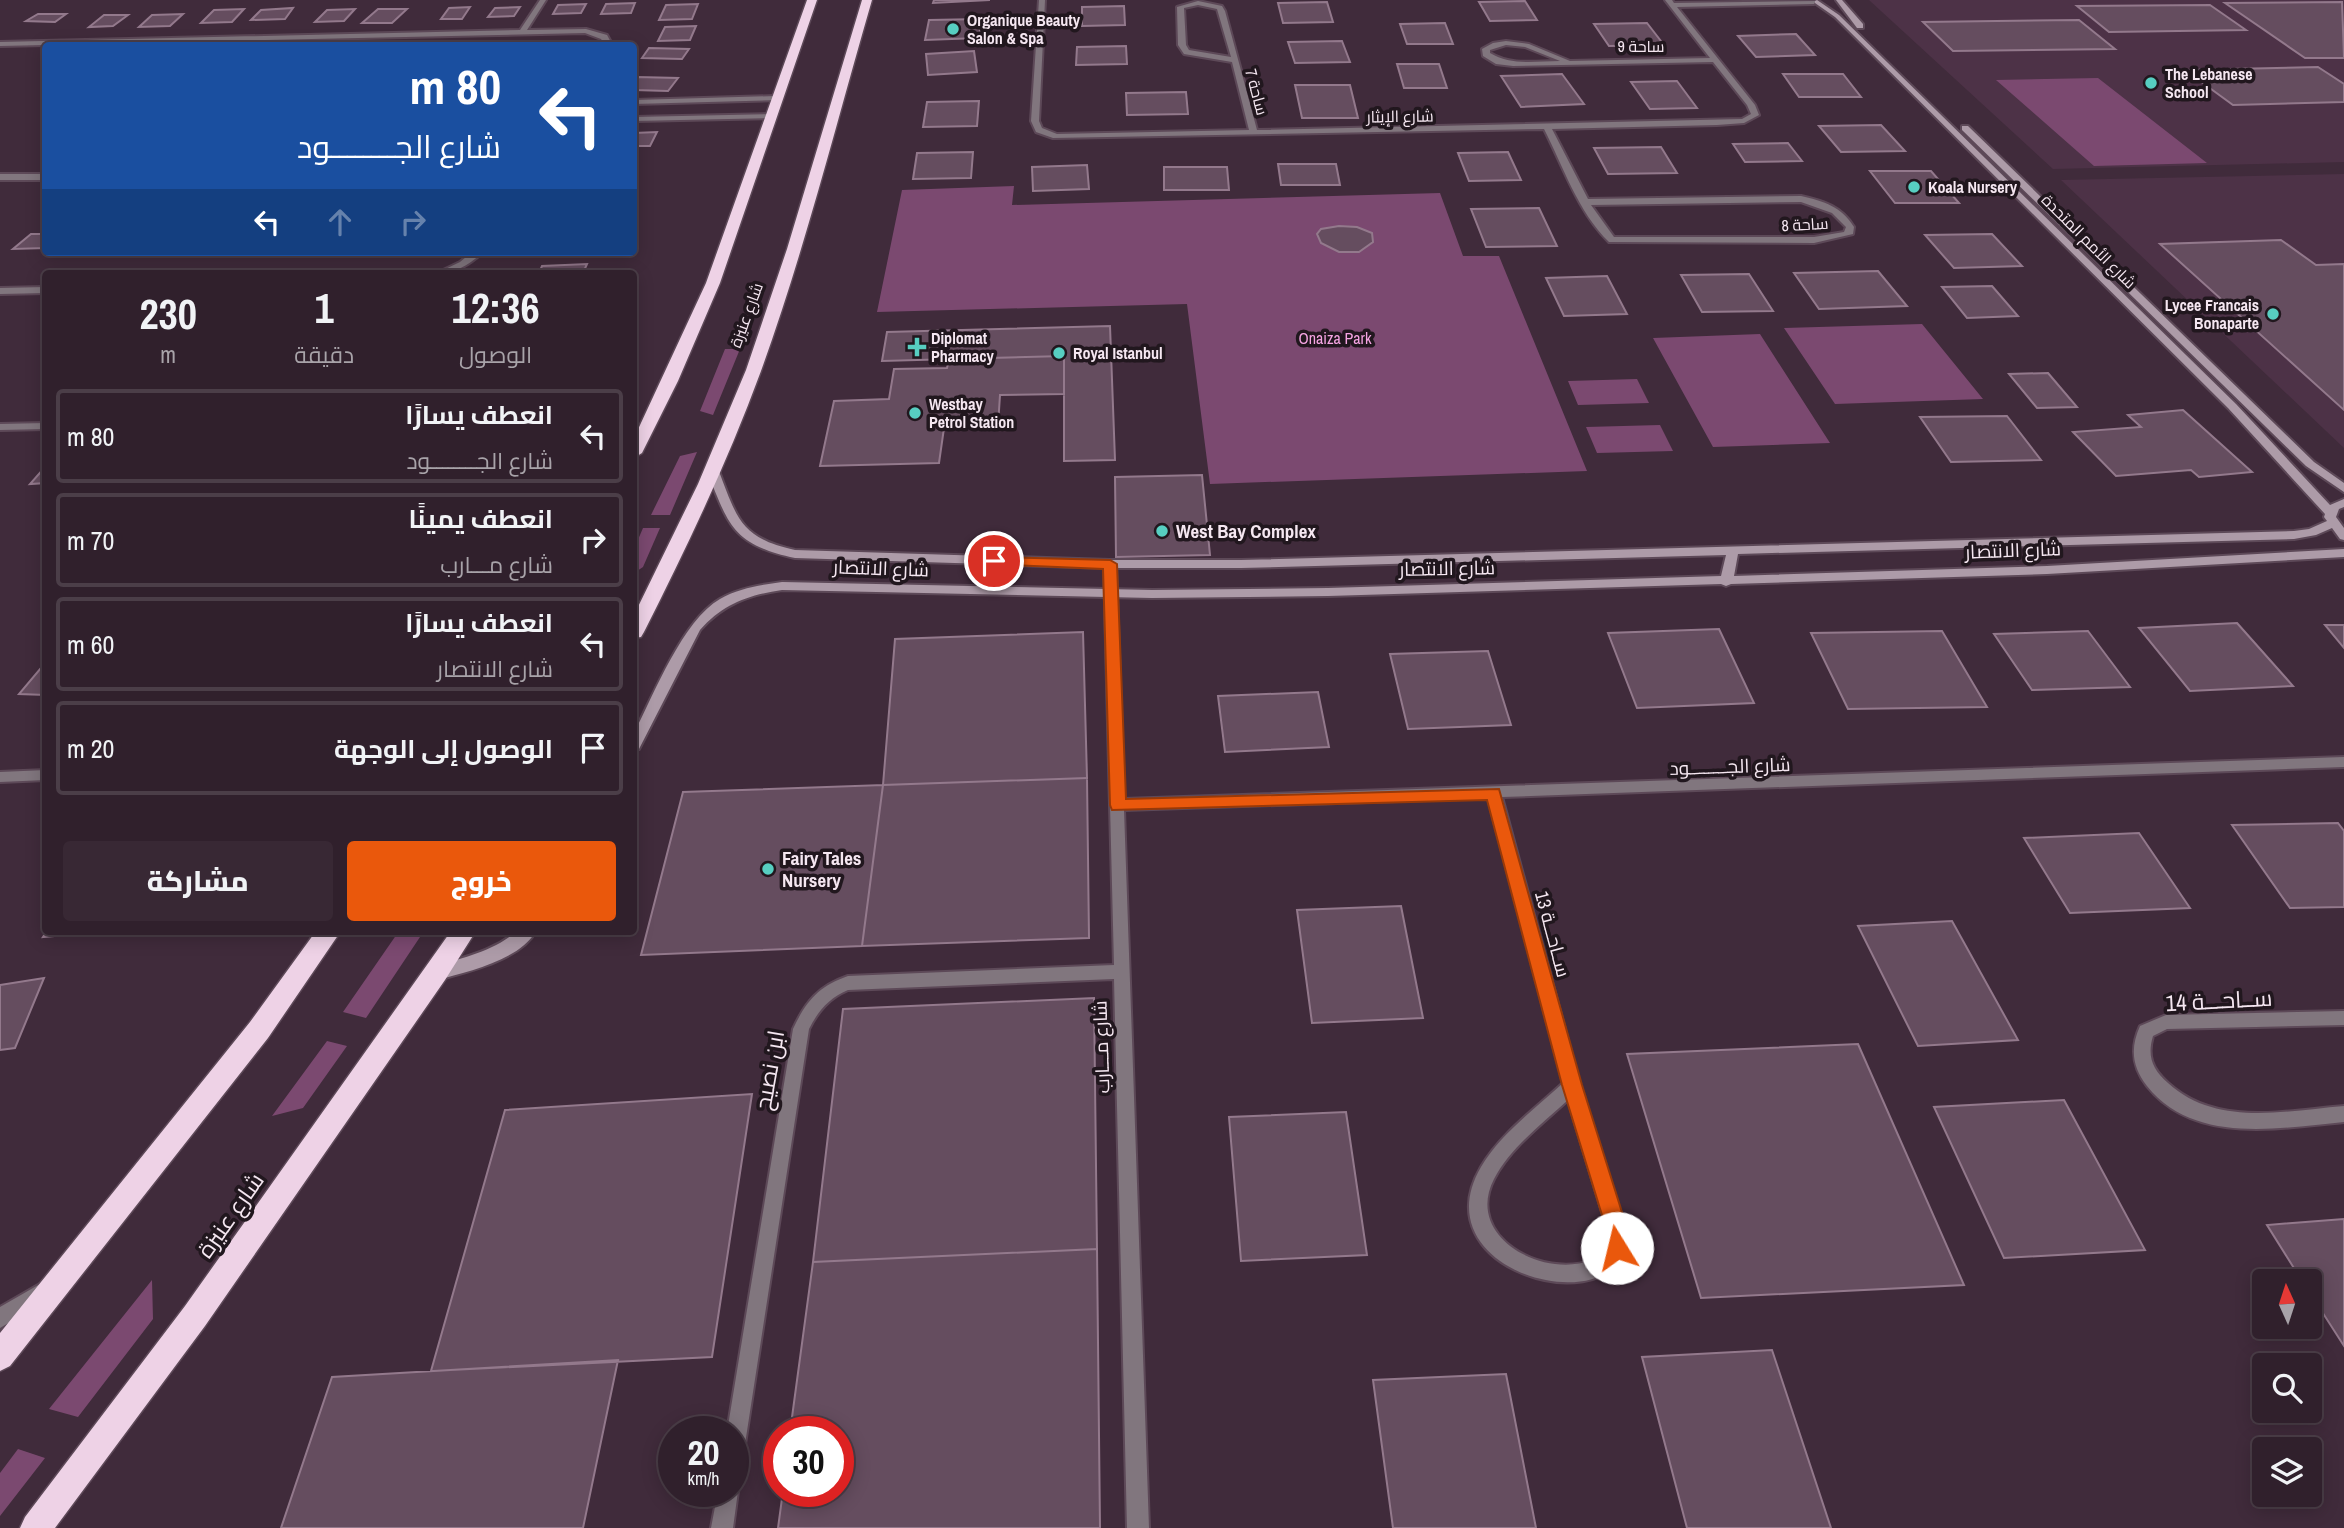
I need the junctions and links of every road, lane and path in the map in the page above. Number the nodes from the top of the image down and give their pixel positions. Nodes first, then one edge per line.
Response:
1 (543, 0) edge
2 (812, 0) edge
3 (867, 0) edge
4 (1042, 0) edge
5 (1839, 0) edge
6 (1812, 1) edge
7 (1670, 3) edge
8 (522, 32) junction
9 (351, 37) junction
10 (100, 42) edge
11 (347, 42) edge
12 (607, 42) edge
13 (42, 43) edge
14 (0, 44) edge
15 (1234, 60) junction
16 (1716, 60) junction
17 (1567, 61) junction
18 (776, 99) junction
19 (686, 101) junction
20 (637, 102) edge
21 (771, 116) junction
22 (678, 118) junction
23 (637, 119) edge
24 (1547, 127) junction
25 (1254, 132) junction
26 (0, 177) edge
27 (42, 177) edge
28 (1587, 202) junction
29 (473, 256) edge
30 (449, 270) edge
31 (42, 290) edge
32 (0, 291) edge
33 (42, 426) edge
34 (0, 427) edge
35 (637, 447) edge
36 (712, 469) junction
37 (2344, 488) edge
38 (2344, 503) edge
39 (2331, 517) junction
40 (2344, 536) edge
41 (1733, 551) junction
42 (2344, 553) edge
43 (1110, 564) junction
44 (1726, 582) junction
45 (1112, 594) junction
46 (637, 626) edge
47 (637, 739) edge
48 (2344, 762) edge
49 (42, 775) edge
50 (0, 777) edge
51 (1494, 793) junction
52 (1118, 805) junction
53 (326, 935) edge
54 (461, 935) edge
55 (524, 935) edge
56 (1120, 972) junction
57 (437, 974) junction
58 (2344, 1018) edge
59 (1572, 1085) junction
60 (2344, 1114) edge
61 (58, 1280) junction
62 (0, 1318) edge
63 (0, 1356) edge
64 (740, 1416) edge
65 (725, 1507) edge
66 (36, 1528) edge
67 (722, 1528) edge
68 (1138, 1528) edge

1 - 8 street
2 - 18 highway
3 - 36 highway, شارع عنيزة
4 - 25 street, شارع الإيثار
5 - 6 street
5 - 37 street, شارع الأمم المتحدة
6 - 7 street, شارع الإيثار
6 - 39 street, شارع الأمم المتحدة
7 - 16 street, شارع الإيثار
8 - 9 street
8 - 12 street
9 - 10 street
9 - 11 street
13 - 14 street
15 - 15 street, ساحة 7
15 - 25 street, ساحة 7
16 - 17 street, ساحة 9
16 - 24 street, شارع الإيثار
17 - 17 street, ساحة 9
18 - 19 street
18 - 21 highway
19 - 20 street
19 - 22 street
21 - 22 street
21 - 35 highway
22 - 23 street
24 - 25 street, شارع الإيثار
24 - 28 street, ساحة 8
26 - 27 street
28 - 28 street, ساحة 8
29 - 30 street
31 - 32 street
33 - 34 street
36 - 43 street, شارع الانتصار
36 - 46 highway, شارع عنيزة
38 - 39 street, شارع الانتصار
39 - 40 street, شارع الأمم المتحدة
39 - 41 street, شارع الانتصار
41 - 43 street, شارع الانتصار
41 - 44 street
42 - 44 street, شارع الانتصار
43 - 45 street, شارع مـــارب
44 - 45 street, شارع الانتصار
45 - 47 street, شارع الانتصار
45 - 52 street, شارع مـــارب
48 - 51 street, شارع الجــــــــود
49 - 50 street
51 - 52 street, شارع الجــــــــود
51 - 59 street, ســاحـــة 13
52 - 56 street, شارع مـــارب
53 - 61 highway
54 - 57 highway, شارع عنيزة
55 - 57 street
56 - 64 street, ابن نصيح
56 - 68 street, شارع مـــارب
57 - 66 highway, شارع عنيزة
58 - 60 street, ســاحـــة 14
59 - 59 street, ســاحـــة 13
61 - 62 street
61 - 63 highway
65 - 67 street

